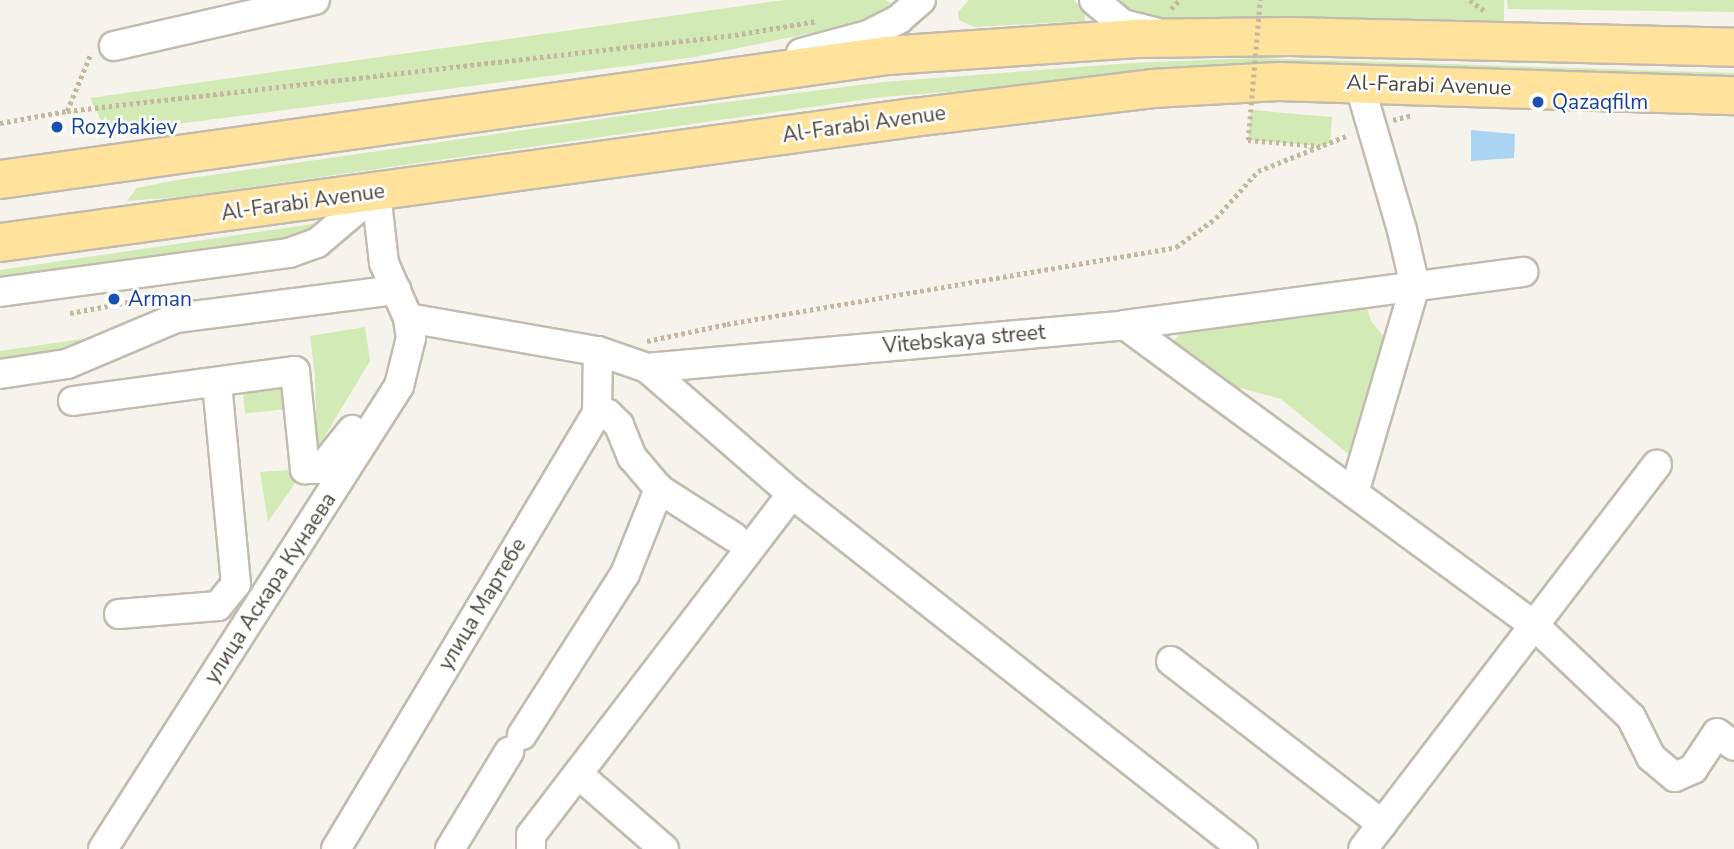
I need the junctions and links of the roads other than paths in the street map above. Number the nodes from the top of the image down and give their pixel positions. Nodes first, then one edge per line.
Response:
1 (315, 0) edge
2 (921, 0) edge
3 (1094, 0) edge
4 (1192, 37) junction
5 (114, 46) road end
6 (1734, 47) edge
7 (1359, 83) junction
8 (689, 84) junction
9 (1734, 95) edge
10 (0, 179) edge
11 (376, 193) junction
12 (0, 242) edge
13 (1523, 272) dead end
14 (1415, 286) junction
15 (396, 290) junction
16 (0, 292) edge
17 (408, 318) junction
18 (1125, 325) junction
19 (598, 351) junction
20 (405, 361) junction
21 (647, 368) junction
22 (0, 374) edge
23 (217, 382) junction
24 (73, 401) dead end
25 (597, 413) junction
26 (1657, 465) dead end
27 (659, 489) junction
28 (1354, 493) junction
29 (792, 494) junction
30 (734, 537) dead end
31 (118, 614) dead end
32 (1535, 626) junction
33 (1171, 661) dead end
34 (1734, 747) edge
35 (578, 774) junction
36 (1382, 824) junction
37 (103, 849) edge
38 (336, 849) edge
39 (450, 849) edge
40 (531, 849) edge
41 (664, 849) edge
42 (1243, 849) edge
43 (1363, 849) edge

1 - 5 street
2 - 8 street
3 - 4 street
4 - 6 main road
4 - 8 main road
7 - 9 main road, Al-Farabi Avenue
7 - 11 main road, Al-Farabi Avenue
7 - 14 street
8 - 10 main road
11 - 12 main road, Al-Farabi Avenue
11 - 15 street
11 - 16 street
13 - 14 street, Vitebskaya street
14 - 18 street, Vitebskaya street
14 - 28 street
15 - 17 street
15 - 22 street
17 - 19 street, Vitebskaya street
17 - 20 street, улица Аскара Кунаева
18 - 21 street, Vitebskaya street
18 - 28 street
19 - 21 street, Vitebskaya street
19 - 25 street, улица Мартебе
20 - 23 street
20 - 37 street, улица Аскара Кунаева
21 - 29 street
23 - 24 street
23 - 31 street
25 - 27 street
25 - 38 street, улица Мартебе
26 - 32 street
27 - 30 street
27 - 39 street
28 - 32 street
29 - 35 street
29 - 42 street
32 - 34 street
32 - 36 street
33 - 36 street
35 - 40 street
35 - 41 street
36 - 43 street

